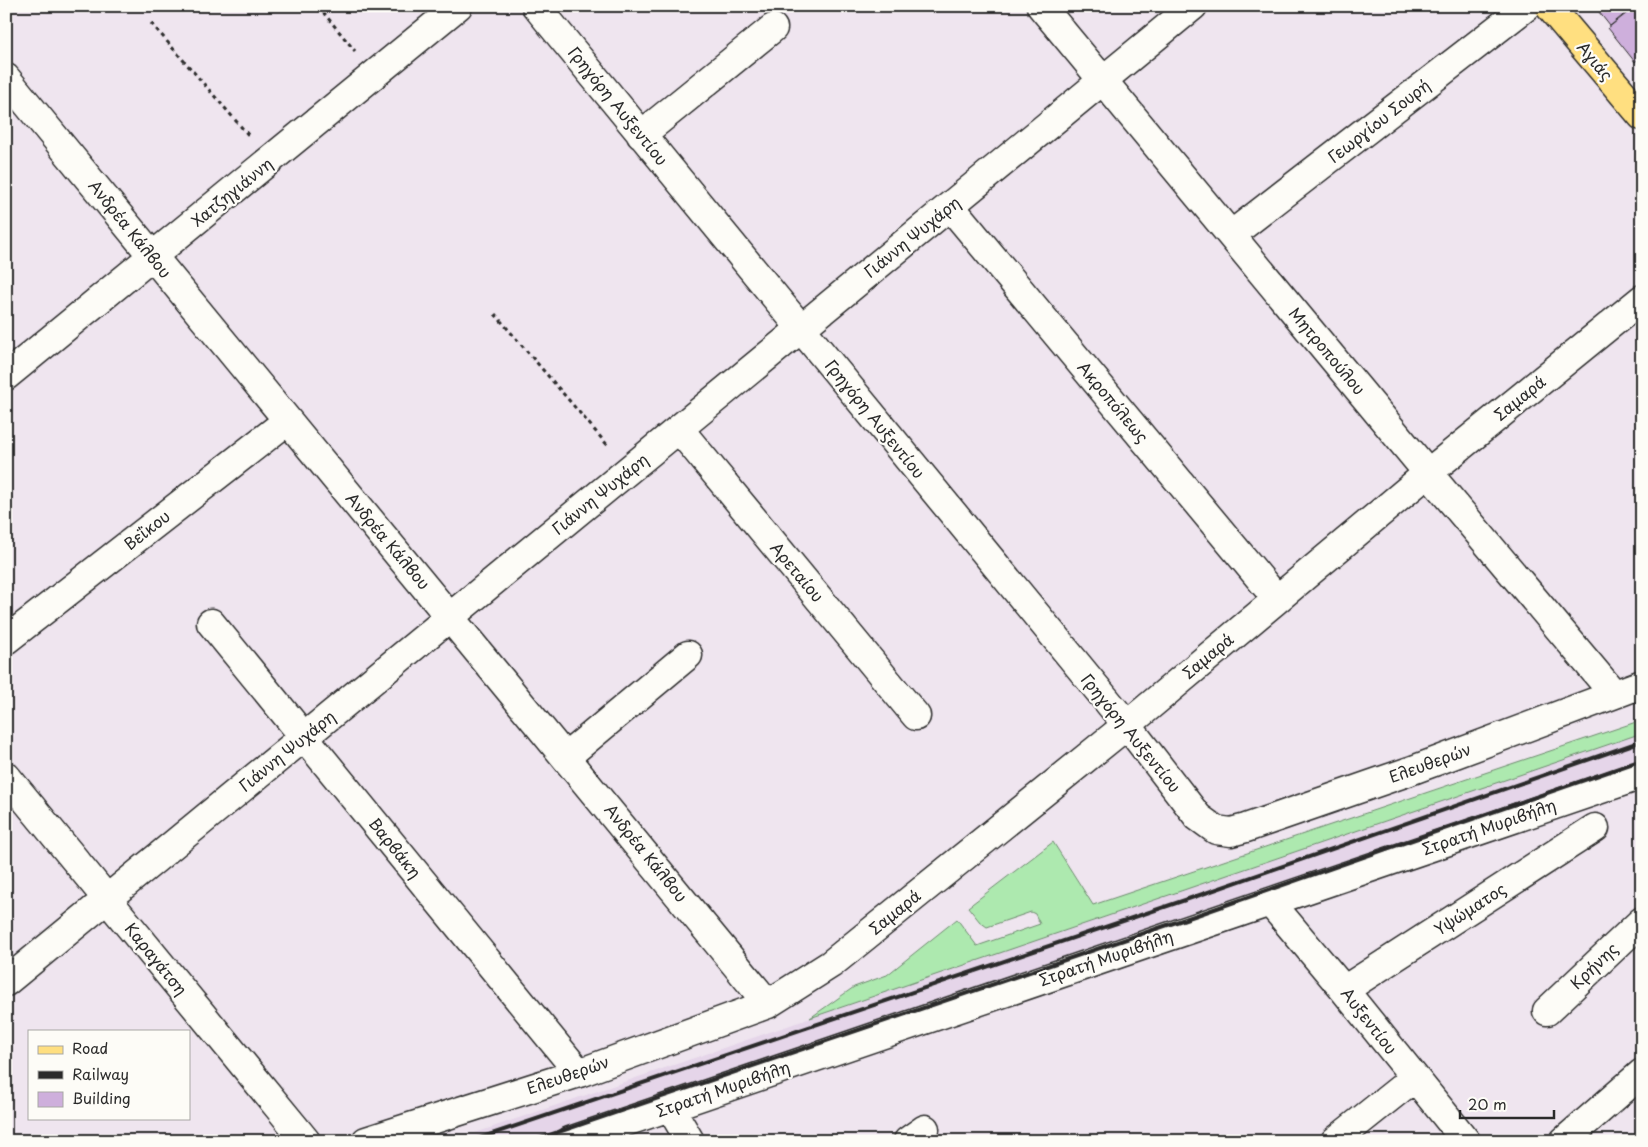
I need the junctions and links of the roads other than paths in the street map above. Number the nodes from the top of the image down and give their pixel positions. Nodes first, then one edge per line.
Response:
1 (458, 6) edge
2 (536, 6) edge
3 (1041, 6) edge
4 (1192, 6) edge
5 (1527, 6) edge
6 (1549, 6) edge
7 (773, 28) dead end
8 (1102, 81) junction
9 (8, 83) edge
10 (1642, 116) edge
11 (641, 135) junction
12 (950, 206) junction
13 (1232, 236) junction
14 (153, 257) junction
15 (1642, 299) edge
16 (800, 329) junction
17 (6, 376) edge
18 (288, 421) junction
19 (679, 429) junction
20 (1428, 473) junction
21 (1277, 599) junction
22 (451, 616) junction
23 (211, 623) dead end
24 (6, 640) edge
25 (688, 655) dead end
26 (1642, 684) edge
27 (1614, 694) junction
28 (916, 716) dead end
29 (1127, 725) junction
30 (304, 737) junction
31 (567, 756) junction
32 (1642, 775) edge
33 (6, 776) edge
34 (1595, 828) dead end
35 (1216, 830) joint
36 (107, 899) junction
37 (1270, 902) junction
38 (1642, 921) edge
39 (6, 982) edge
40 (1344, 990) junction
41 (768, 1004) junction
42 (1547, 1011) dead end
43 (579, 1073) junction
44 (1642, 1073) edge
45 (1414, 1078) junction
46 (670, 1107) junction
47 (1342, 1139) edge
48 (306, 1141) edge
49 (366, 1141) edge
50 (570, 1141) edge
51 (690, 1141) edge
52 (1466, 1141) edge
53 (1564, 1141) edge

1 - 14 street, Χατζηγιάννη
2 - 11 street, Γρηγόρη Αυξεντίου
3 - 8 street, Μητροπούλου
4 - 8 street, Γιάννη Ψυχάρη
5 - 13 street, Γεωργίου Σουρή
6 - 10 main road, Αγιάς
7 - 11 street
8 - 12 street, Γιάννη Ψυχάρη
8 - 13 street, Μητροπούλου
9 - 14 street, Ανδρέα Κάλβου
11 - 16 street, Γρηγόρη Αυξεντίου
12 - 16 street, Γιάννη Ψυχάρη
12 - 21 street, Ακροπόλεως
13 - 20 street, Μητροπούλου
14 - 17 street, Χατζηγιάννη
14 - 18 street, Ανδρέα Κάλβου
15 - 20 street, Σαμαρά
16 - 19 street, Γιάννη Ψυχάρη
16 - 29 street, Γρηγόρη Αυξεντίου
18 - 22 street, Ανδρέα Κάλβου
18 - 24 street, Βεΐκου
19 - 22 street, Γιάννη Ψυχάρη
19 - 28 street, Αρεταίου
20 - 21 street, Σαμαρά
20 - 27 street, Μητροπούλου
21 - 29 street, Σαμαρά
22 - 30 street, Γιάννη Ψυχάρη
22 - 31 street, Ανδρέα Κάλβου
23 - 30 street, Βαρβάκη
25 - 31 street
26 - 27 street, Ελευθερών
27 - 35 street, Ελευθερών
29 - 35 street, Γρηγόρη Αυξεντίου
29 - 41 street, Σαμαρά
30 - 36 street, Γιάννη Ψυχάρη
30 - 43 street, Βαρβάκη
31 - 41 street, Ανδρέα Κάλβου
32 - 37 street, Στρατή Μυριβήλη
33 - 36 street, Καραγάτση
34 - 40 street, Υψώματος
36 - 39 street, Γιάννη Ψυχάρη
36 - 48 street, Καραγάτση
37 - 40 street, Αυξεντίου
37 - 46 street, Στρατή Μυριβήλη
38 - 42 street, Κρήνης
40 - 45 street, Αυξεντίου
41 - 43 street, Ελευθερών
43 - 49 street, Ελευθερών
44 - 53 street
45 - 47 street
45 - 52 street, Αυξεντίου
46 - 50 street, Στρατή Μυριβήλη
46 - 51 street

